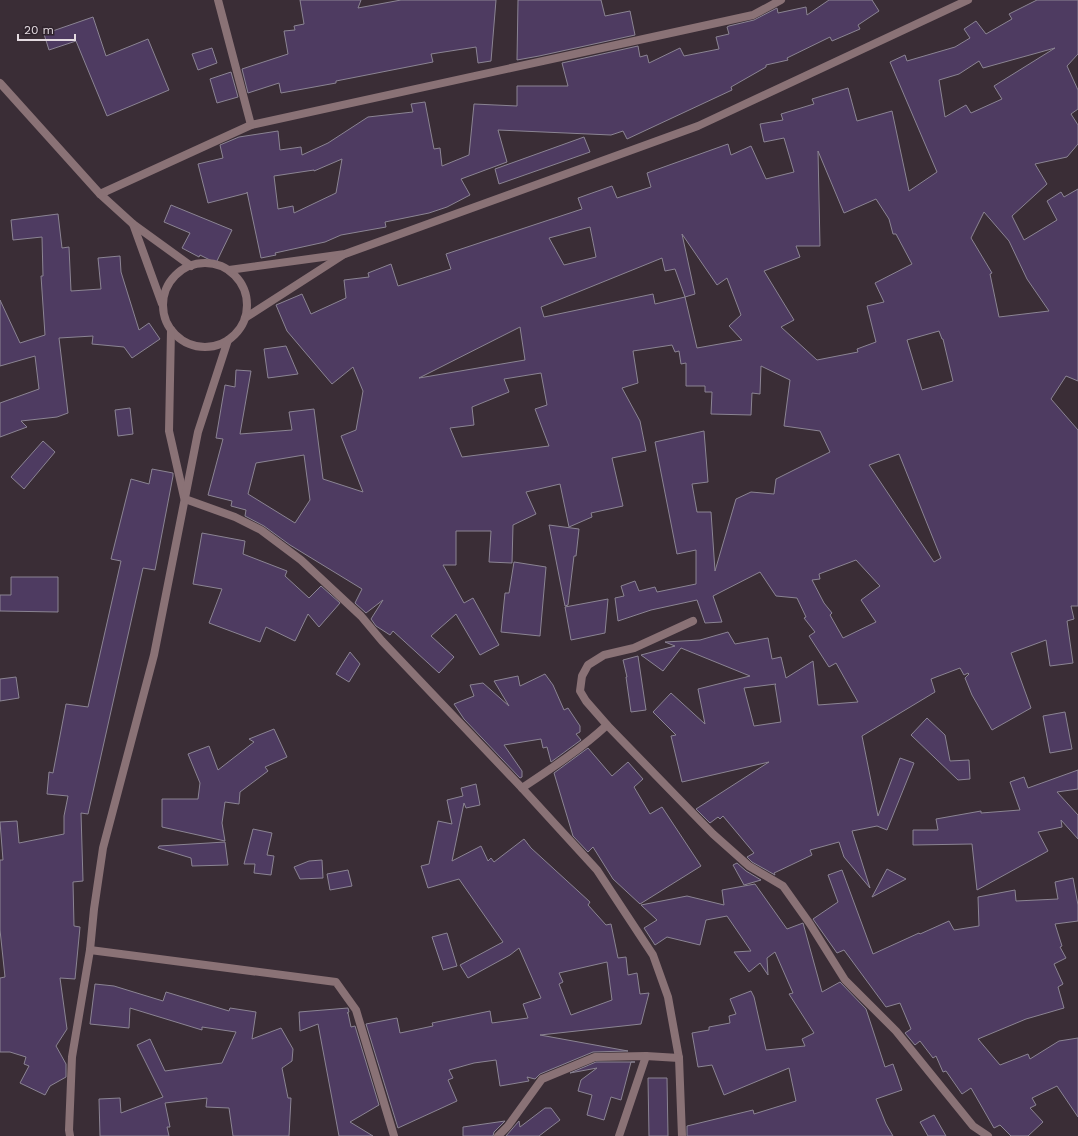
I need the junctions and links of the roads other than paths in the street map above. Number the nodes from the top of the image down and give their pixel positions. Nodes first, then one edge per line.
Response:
1 (218, 0) edge
2 (781, 0) edge
3 (968, 0) edge
4 (0, 83) edge
5 (251, 125) junction
6 (100, 194) junction
7 (134, 224) junction
8 (345, 254) junction
9 (190, 266) junction
10 (229, 270) junction
11 (163, 308) junction
12 (245, 318) junction
13 (171, 330) junction
14 (228, 340) junction
15 (185, 499) junction
16 (693, 621) dead end
17 (607, 725) junction
18 (522, 788) junction
19 (90, 950) junction
20 (646, 1056) junction
21 (679, 1058) junction
22 (70, 1136) edge
23 (394, 1136) edge
24 (498, 1136) edge
25 (619, 1136) edge
26 (682, 1136) edge
27 (988, 1136) edge

1 - 5 street
2 - 5 street
3 - 8 street
4 - 6 street
5 - 6 street
6 - 7 street
7 - 9 street
7 - 11 street
8 - 10 street
8 - 12 street
9 - 10 street
9 - 11 street
10 - 12 street
11 - 13 street
12 - 14 street
13 - 14 street
13 - 15 street
14 - 15 street
15 - 18 street
15 - 19 street
16 - 17 street
17 - 18 street
17 - 27 street
18 - 21 street
19 - 22 street
19 - 23 street
20 - 21 street
20 - 24 street
20 - 25 street
21 - 26 street

